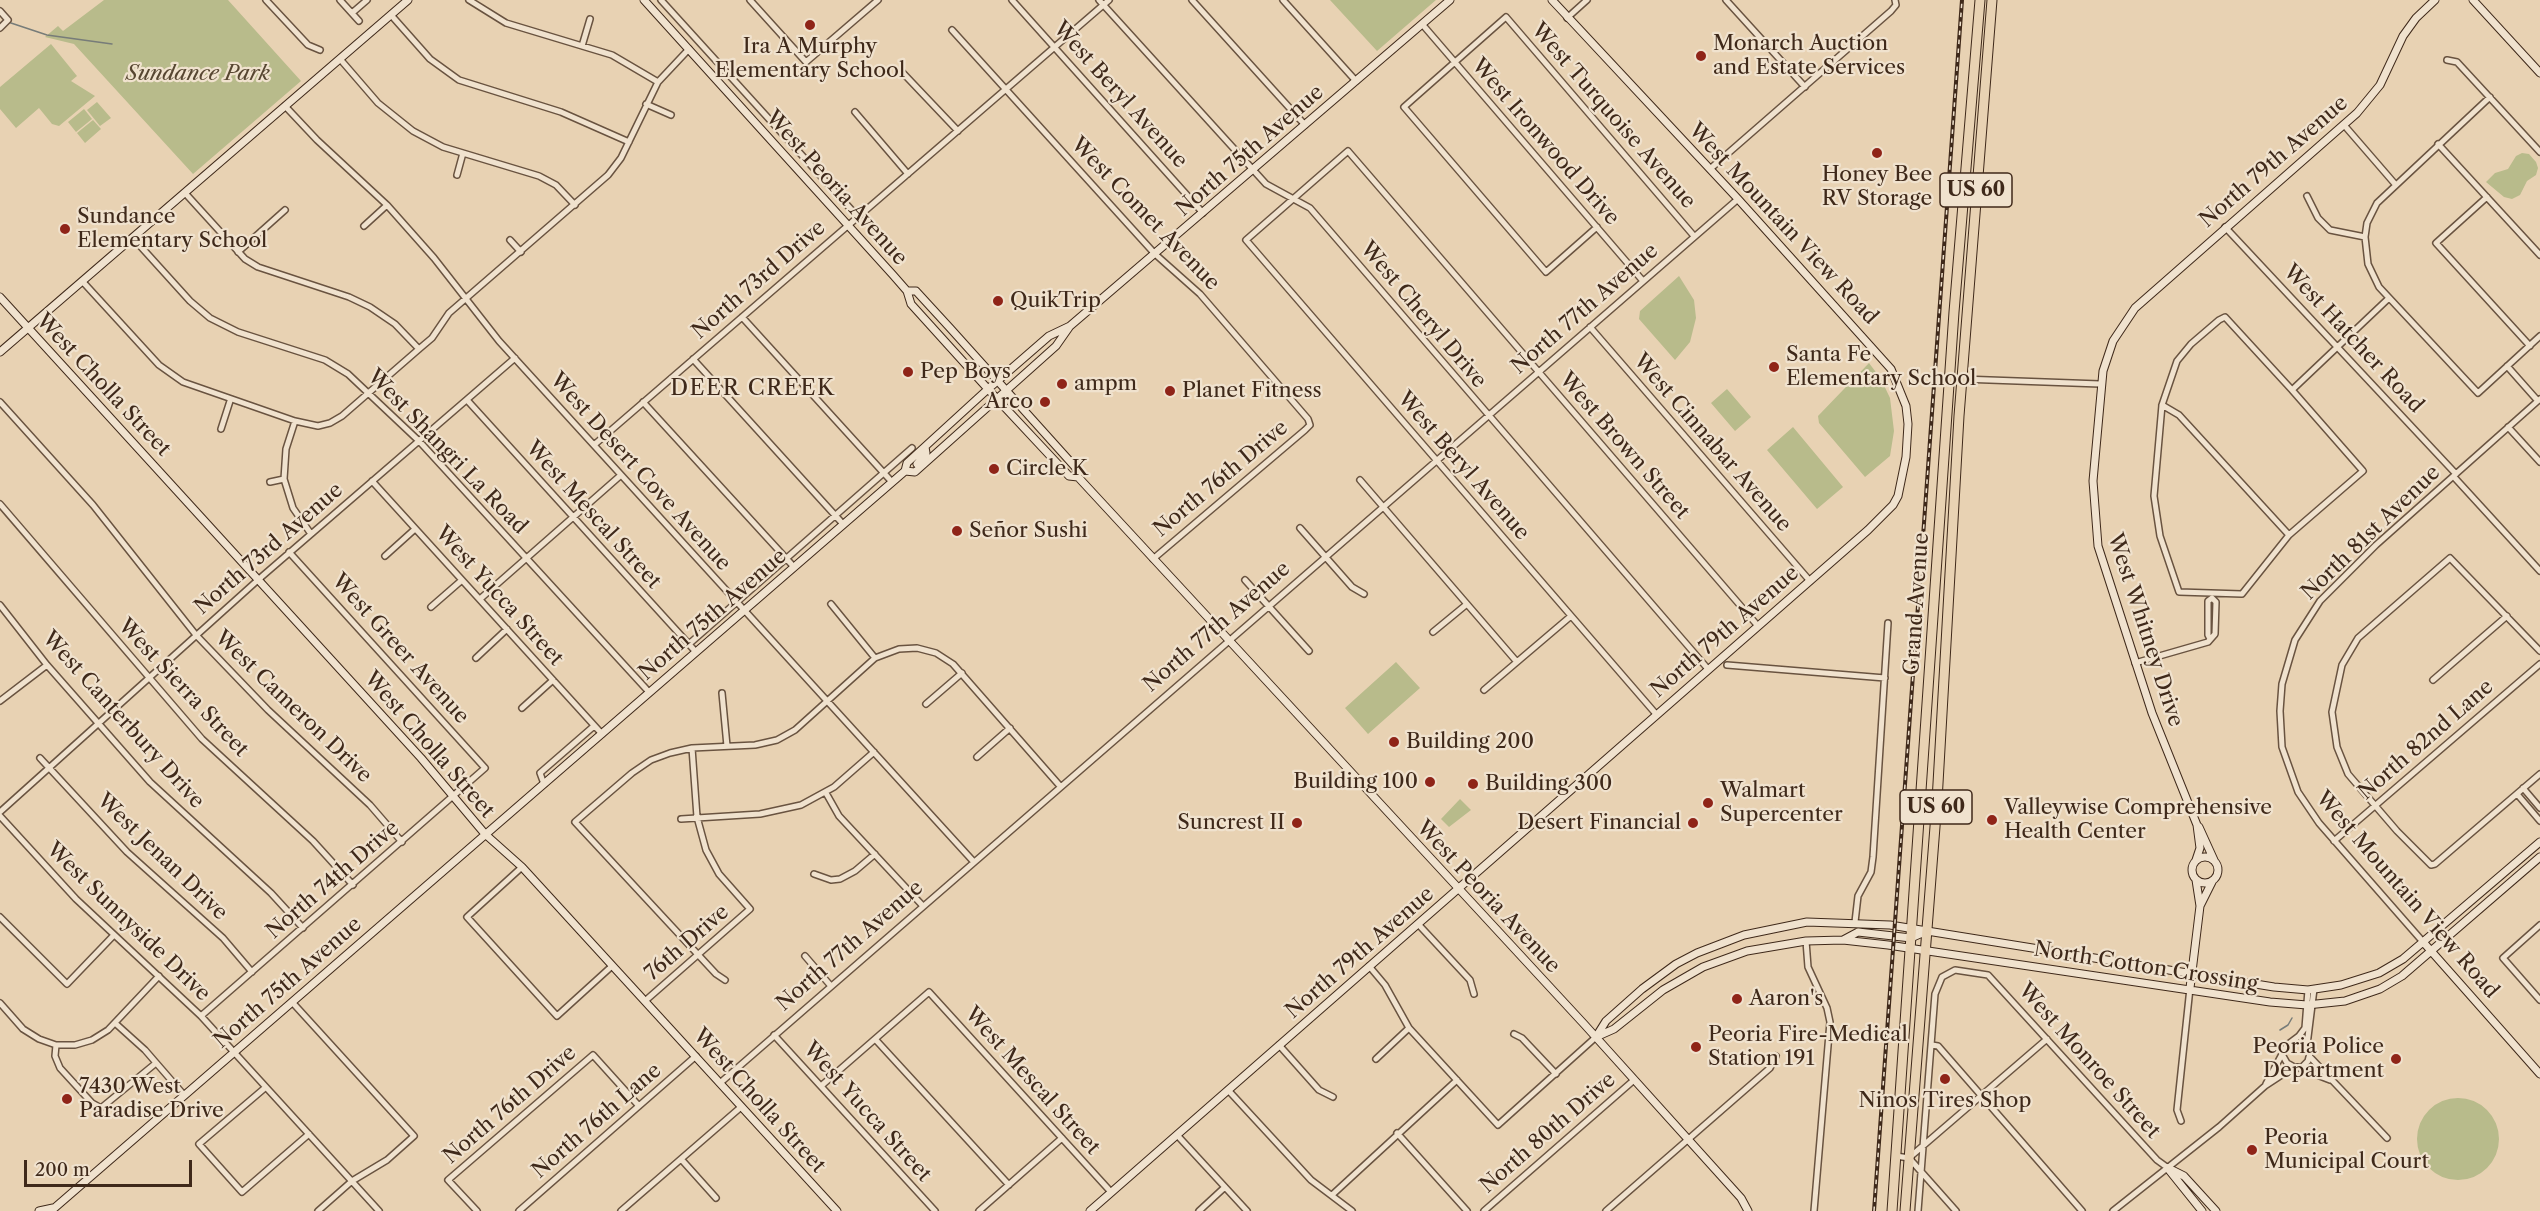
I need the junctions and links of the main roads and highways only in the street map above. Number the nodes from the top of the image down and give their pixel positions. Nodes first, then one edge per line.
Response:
1 (408, 0) edge
2 (644, 0) edge
3 (1450, 0) edge
4 (1552, 0) edge
5 (1980, 0) edge
6 (1992, 0) edge
7 (2434, 0) edge
8 (2473, 0) edge
9 (2540, 73) edge
10 (907, 291) junction
11 (0, 297) edge
12 (934, 311) junction
13 (925, 320) junction
14 (1070, 326) junction
15 (28, 328) junction
16 (2117, 334) joint
17 (0, 352) edge
18 (998, 380) junction
19 (988, 389) junction
20 (1006, 390) junction
21 (997, 399) junction
22 (925, 447) junction
23 (917, 470) junction
24 (905, 471) junction
25 (1078, 477) junction
26 (1868, 530) joint
27 (2197, 825) junction
28 (485, 834) junction
29 (2540, 842) edge
30 (2540, 857) edge
31 (2196, 860) junction
32 (2214, 860) junction
33 (2196, 880) junction
34 (2212, 882) junction
35 (1458, 890) junction
36 (2200, 906) junction
37 (1927, 931) junction
38 (1744, 935) junction
39 (1911, 938) junction
40 (2424, 943) junction
41 (1748, 951) junction
42 (1925, 951) junction
43 (2431, 951) junction
44 (2192, 973) junction
45 (2366, 979) junction
46 (2190, 988) junction
47 (2380, 989) junction
48 (1596, 1038) junction
49 (2540, 1074) edge
50 (52, 1209) edge
51 (39, 1211) edge
52 (837, 1211) edge
53 (1090, 1211) edge
54 (1748, 1211) edge
55 (1892, 1211) edge
56 (1905, 1211) edge
57 (2202, 1211) edge
58 (2216, 1211) edge

1 - 15 main road
2 - 10 main road, West Peoria Avenue
3 - 14 main road, North 75th Avenue
4 - 26 main road, West Mountain View Road
5 - 39 highway, Grand Avenue / US 60
6 - 37 highway, Grand Avenue / US 60
7 - 16 main road, North 79th Avenue
8 - 9 main road
10 - 12 main road, West Peoria Avenue
10 - 13 main road, West Peoria Avenue
11 - 15 main road, West Cholla Street
12 - 13 main road
12 - 18 main road, West Peoria Avenue
13 - 19 main road, West Peoria Avenue
14 - 18 main road, North 75th Avenue
14 - 20 main road, North 75th Avenue
15 - 17 main road
15 - 28 main road, West Cholla Street
16 - 27 main road, West Whitney Drive
18 - 19 main road, North 75th Avenue
18 - 20 main road, West Peoria Avenue
19 - 21 main road, West Peoria Avenue
19 - 22 main road, North 75th Avenue
20 - 21 main road, North 75th Avenue
20 - 25 main road, West Peoria Avenue
21 - 23 main road, North 75th Avenue
21 - 25 main road, West Peoria Avenue
22 - 23 main road
22 - 24 main road, North 75th Avenue
23 - 24 main road
24 - 28 main road, North 75th Avenue
25 - 35 main road, West Peoria Avenue
26 - 35 main road, North 79th Avenue
27 - 31 main road, West Whitney Drive
27 - 32 main road, West Whitney Drive
28 - 50 main road, North 75th Avenue
28 - 52 main road, West Cholla Street
29 - 40 main road, North Cotton Crossing
30 - 43 main road, North Cotton Crossing
31 - 32 main road
31 - 33 main road, West Whitney Drive
32 - 34 main road, West Whitney Drive
33 - 34 main road
33 - 36 main road, West Whitney Drive
34 - 36 main road, West Whitney Drive
35 - 48 main road, West Peoria Avenue
35 - 53 main road, North 79th Avenue
36 - 44 main road, West Whitney Drive
37 - 39 main road, North Cotton Crossing
37 - 42 highway, Grand Avenue / US 60
37 - 44 main road, North Cotton Crossing
38 - 39 main road, North Cotton Crossing
38 - 41 main road
38 - 48 main road, North Cotton Crossing
39 - 41 main road, North Cotton Crossing
39 - 42 main road, North Cotton Crossing
39 - 55 highway, Grand Avenue / US 60
40 - 43 main road, West Mountain View Road
40 - 45 main road, North Cotton Crossing
41 - 48 main road, North Cotton Crossing
42 - 46 main road, North Cotton Crossing
42 - 56 highway, Grand Avenue / US 60
43 - 47 main road, North Cotton Crossing
43 - 49 main road, West Mountain View Road
44 - 45 main road, North Cotton Crossing
44 - 46 main road, West Whitney Drive
45 - 47 main road
46 - 47 main road, North Cotton Crossing
48 - 54 main road, West Peoria Avenue
50 - 51 main road, North 75th Avenue
57 - 58 main road, West Monroe Street

